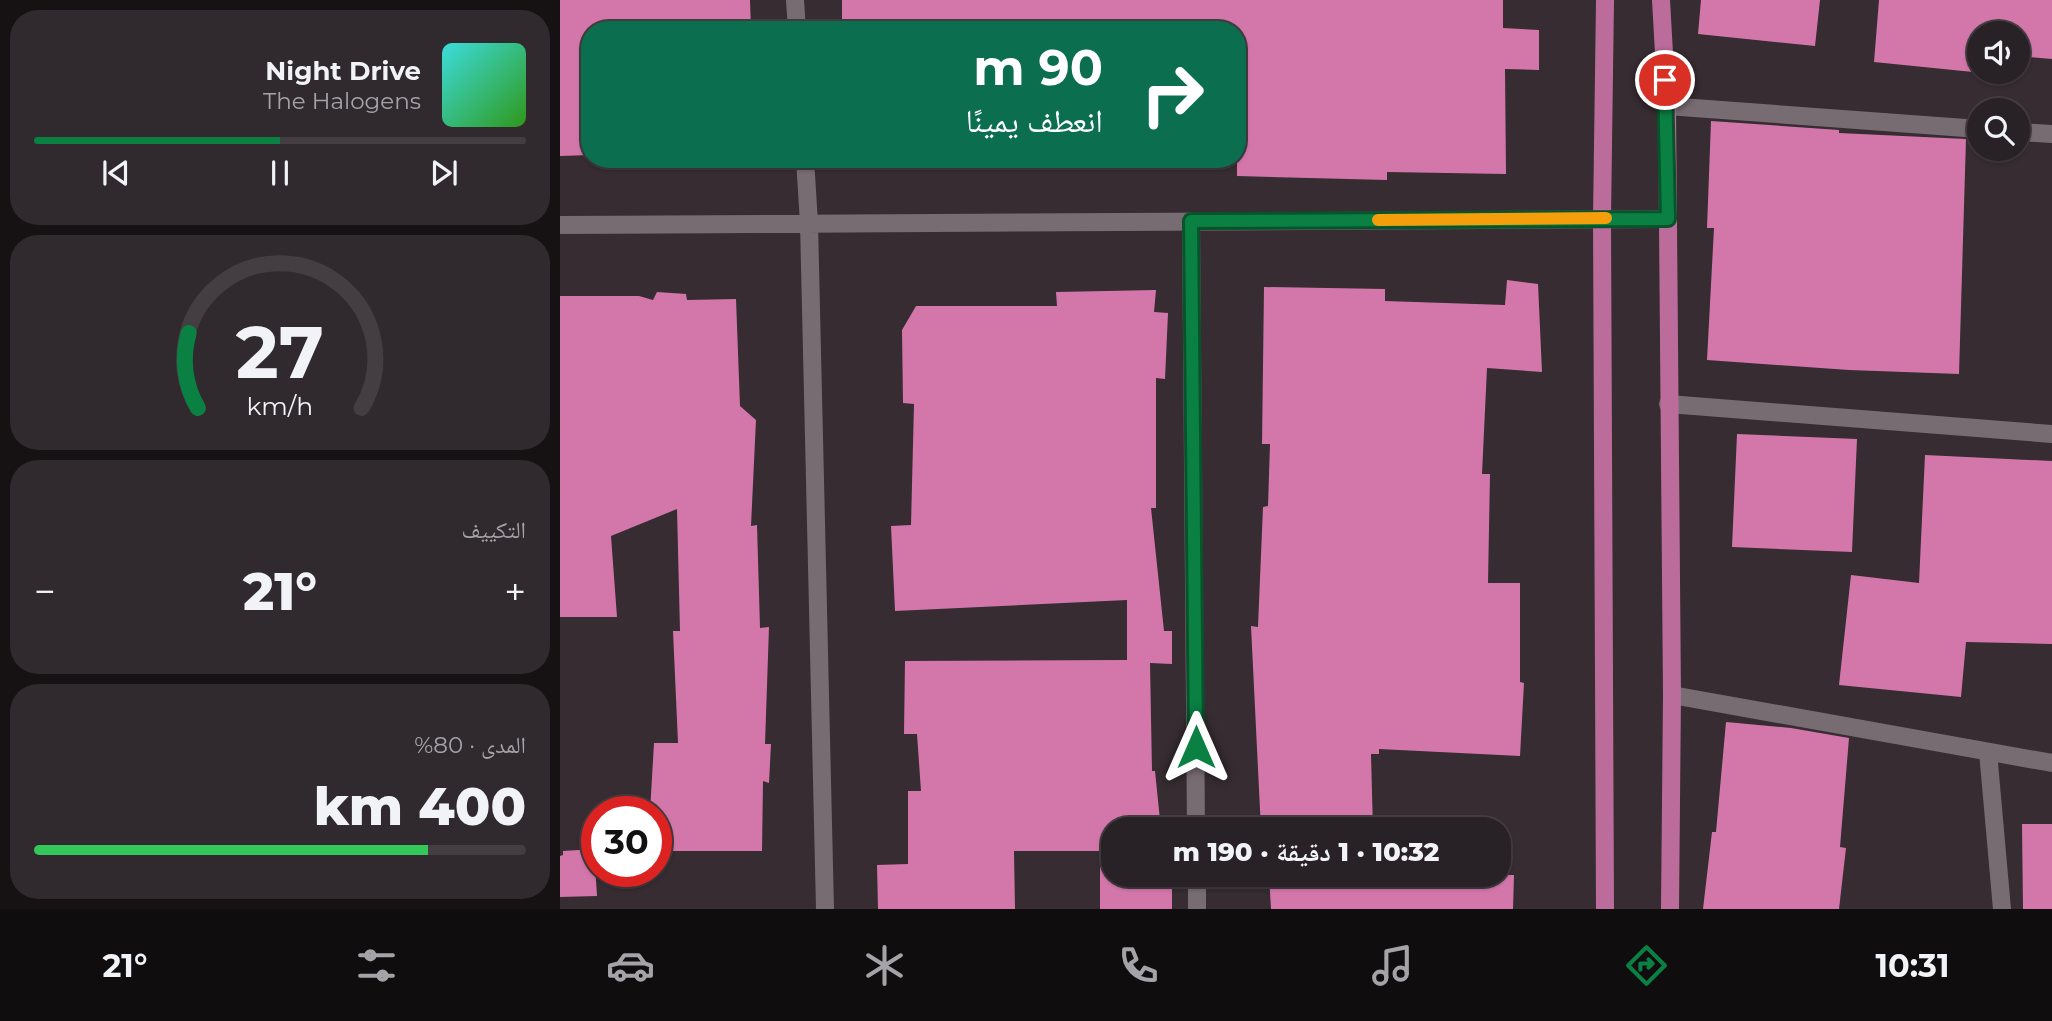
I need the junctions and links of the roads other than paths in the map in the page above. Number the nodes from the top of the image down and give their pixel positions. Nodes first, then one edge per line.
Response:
1 (795, 0) edge
2 (1605, 0) edge
3 (1661, 0) edge
4 (796, 21) edge
5 (1667, 106) junction
6 (1967, 128) edge
7 (2030, 133) edge
8 (2052, 135) edge
9 (806, 168) edge
10 (1602, 218) junction
11 (1668, 219) junction
12 (1191, 221) junction
13 (809, 223) junction
14 (560, 225) edge
15 (1668, 404) junction
16 (2052, 434) edge
17 (1672, 695) junction
18 (1988, 752) junction
19 (2052, 763) edge
20 (1196, 817) edge
21 (1197, 887) edge
22 (825, 909) edge
23 (1197, 909) edge
24 (1605, 909) edge
25 (1670, 909) edge
26 (2003, 909) edge

1 - 4 street
2 - 10 main road
3 - 5 main road
5 - 6 street
5 - 11 main road
7 - 8 street
9 - 13 street
10 - 11 street
10 - 12 street
10 - 24 main road
11 - 15 main road
12 - 13 street
12 - 20 street
13 - 14 street
13 - 22 street
15 - 16 street
15 - 17 main road
17 - 18 street
17 - 25 main road
18 - 19 street
18 - 26 street
21 - 23 street

